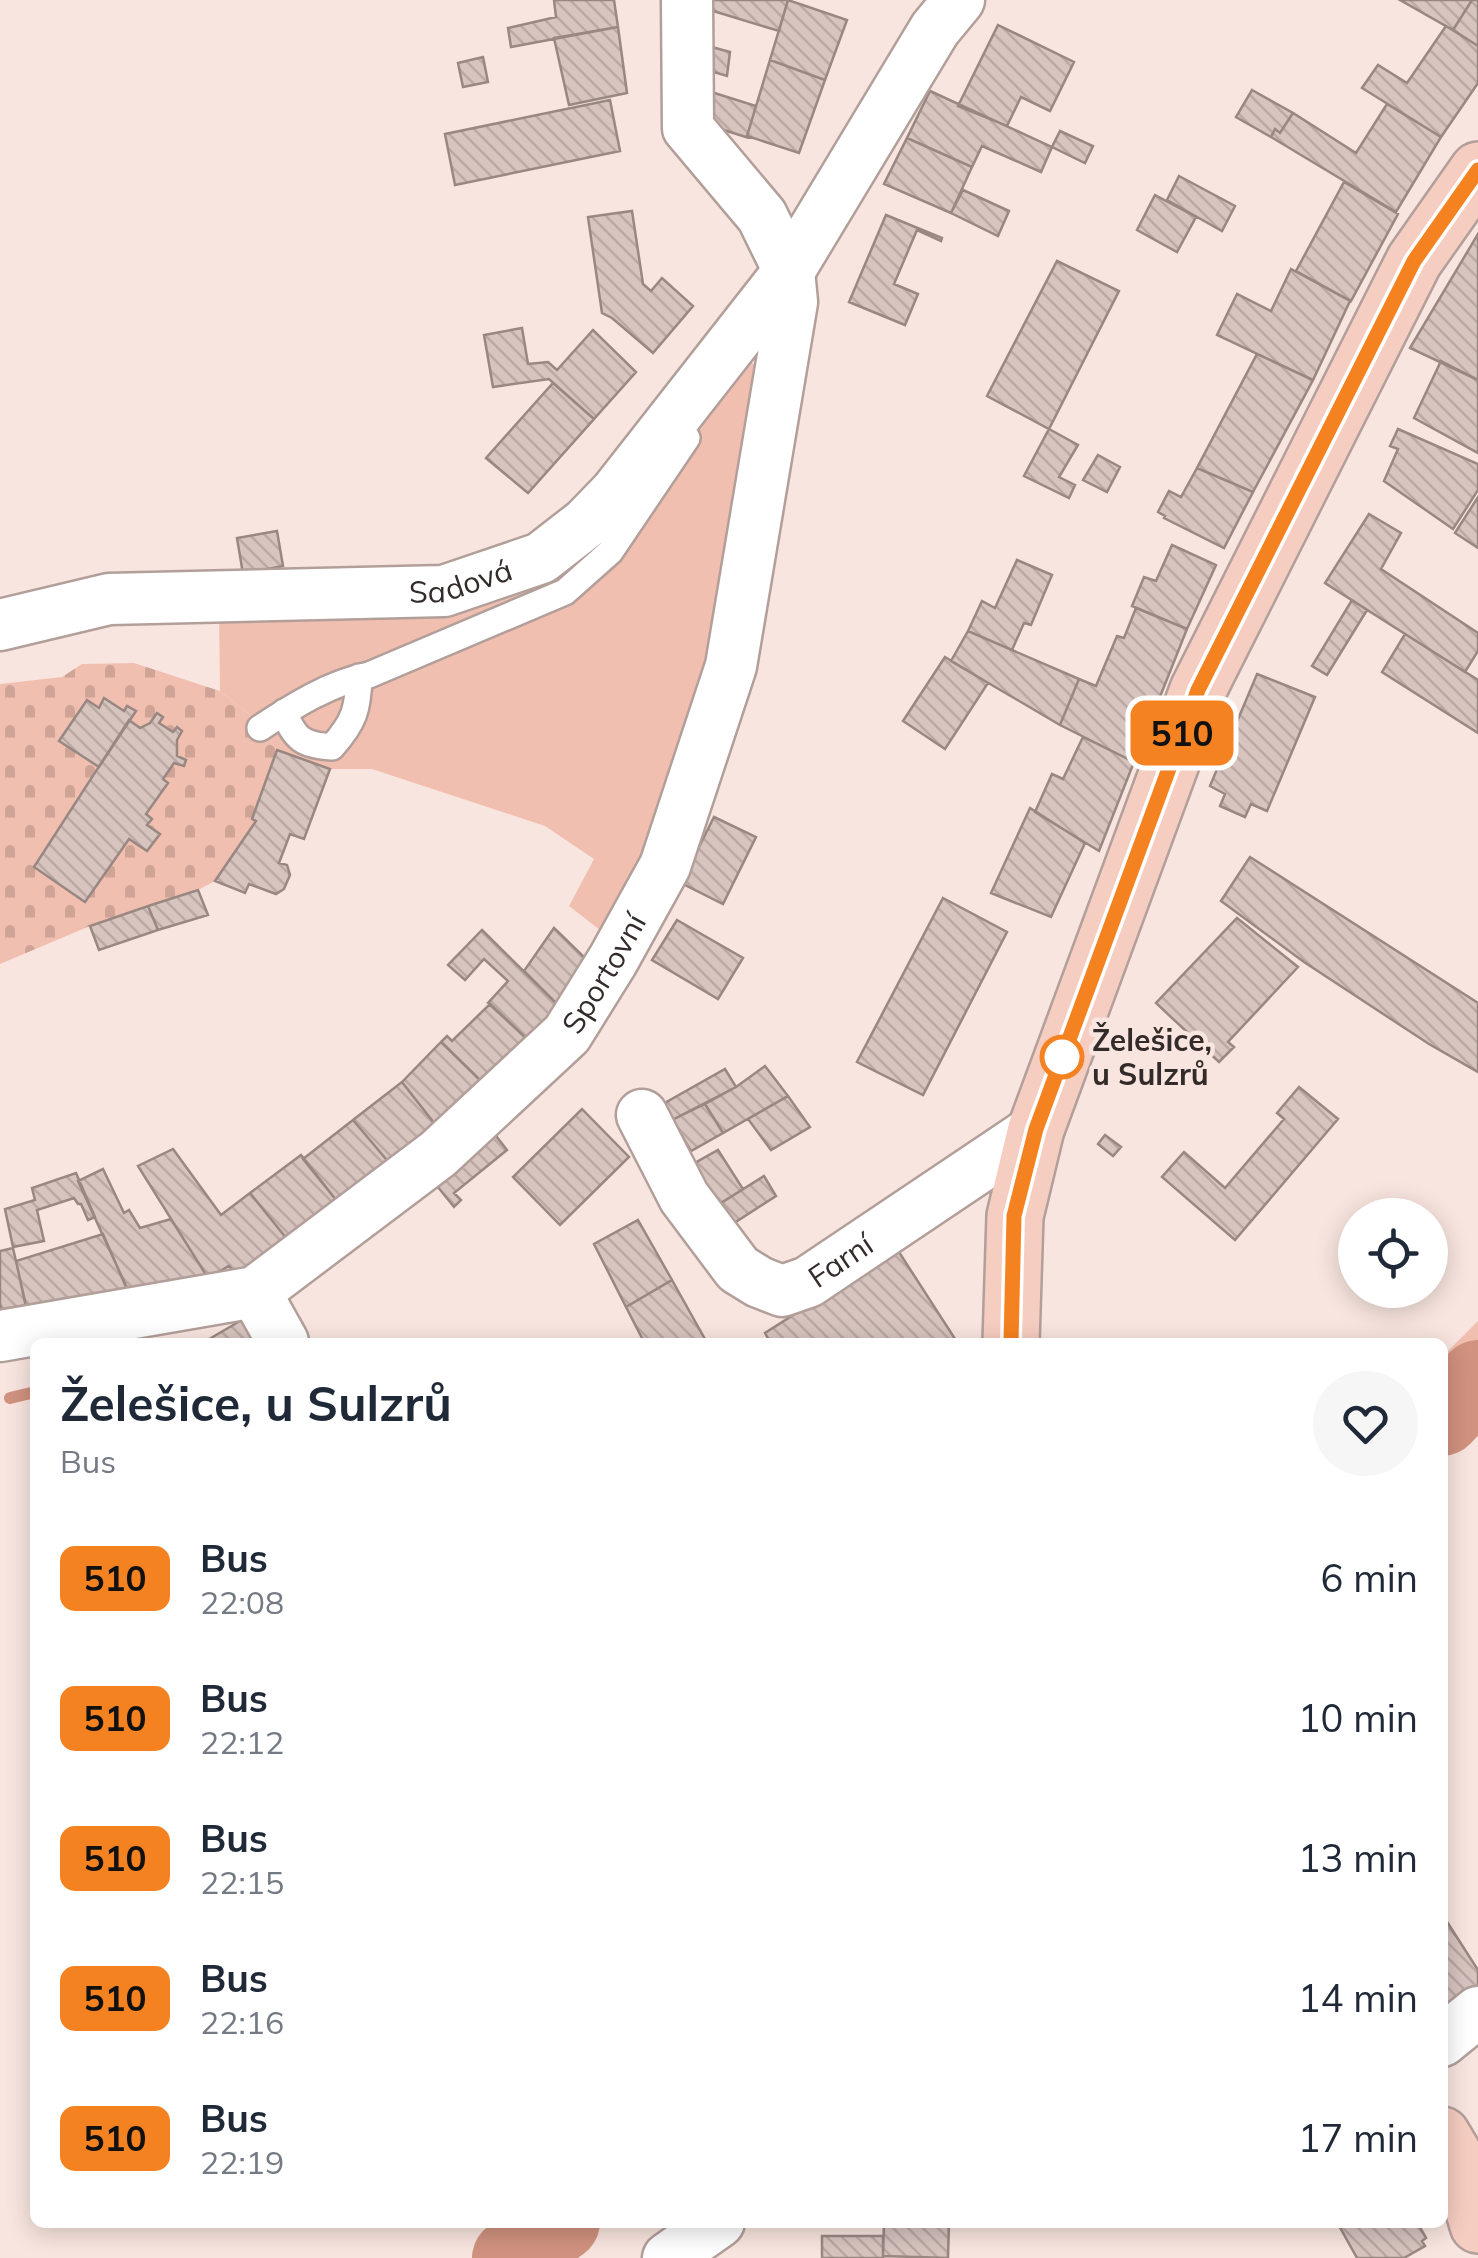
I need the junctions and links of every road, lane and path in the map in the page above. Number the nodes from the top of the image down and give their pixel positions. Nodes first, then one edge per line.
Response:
1 (687, 0) edge
2 (958, 0) edge
3 (1478, 170) edge
4 (789, 271) junction
5 (747, 324) junction
6 (0, 625) edge
7 (360, 677) junction
8 (284, 712) junction
9 (260, 728) dead end
10 (642, 1115) dead end
11 (1036, 1129) junction
12 (255, 1292) junction
13 (0, 1336) edge
14 (281, 1338) edge
15 (1010, 1338) edge
16 (1478, 2012) edge
17 (1448, 2036) edge
18 (1448, 2145) edge
19 (1478, 2225) edge
20 (710, 2228) edge
21 (668, 2258) edge

1 - 4 street
2 - 4 street, Sadová
3 - 11 main road
4 - 5 street, Sadová
4 - 12 street, Sportovní
5 - 6 street, Sadová
5 - 7 lane
7 - 8 lane
7 - 8 lane
8 - 9 lane
10 - 11 street, Farní
11 - 15 main road
12 - 13 street, Sportovní
12 - 14 street
16 - 17 street
18 - 19 main road
20 - 21 street

